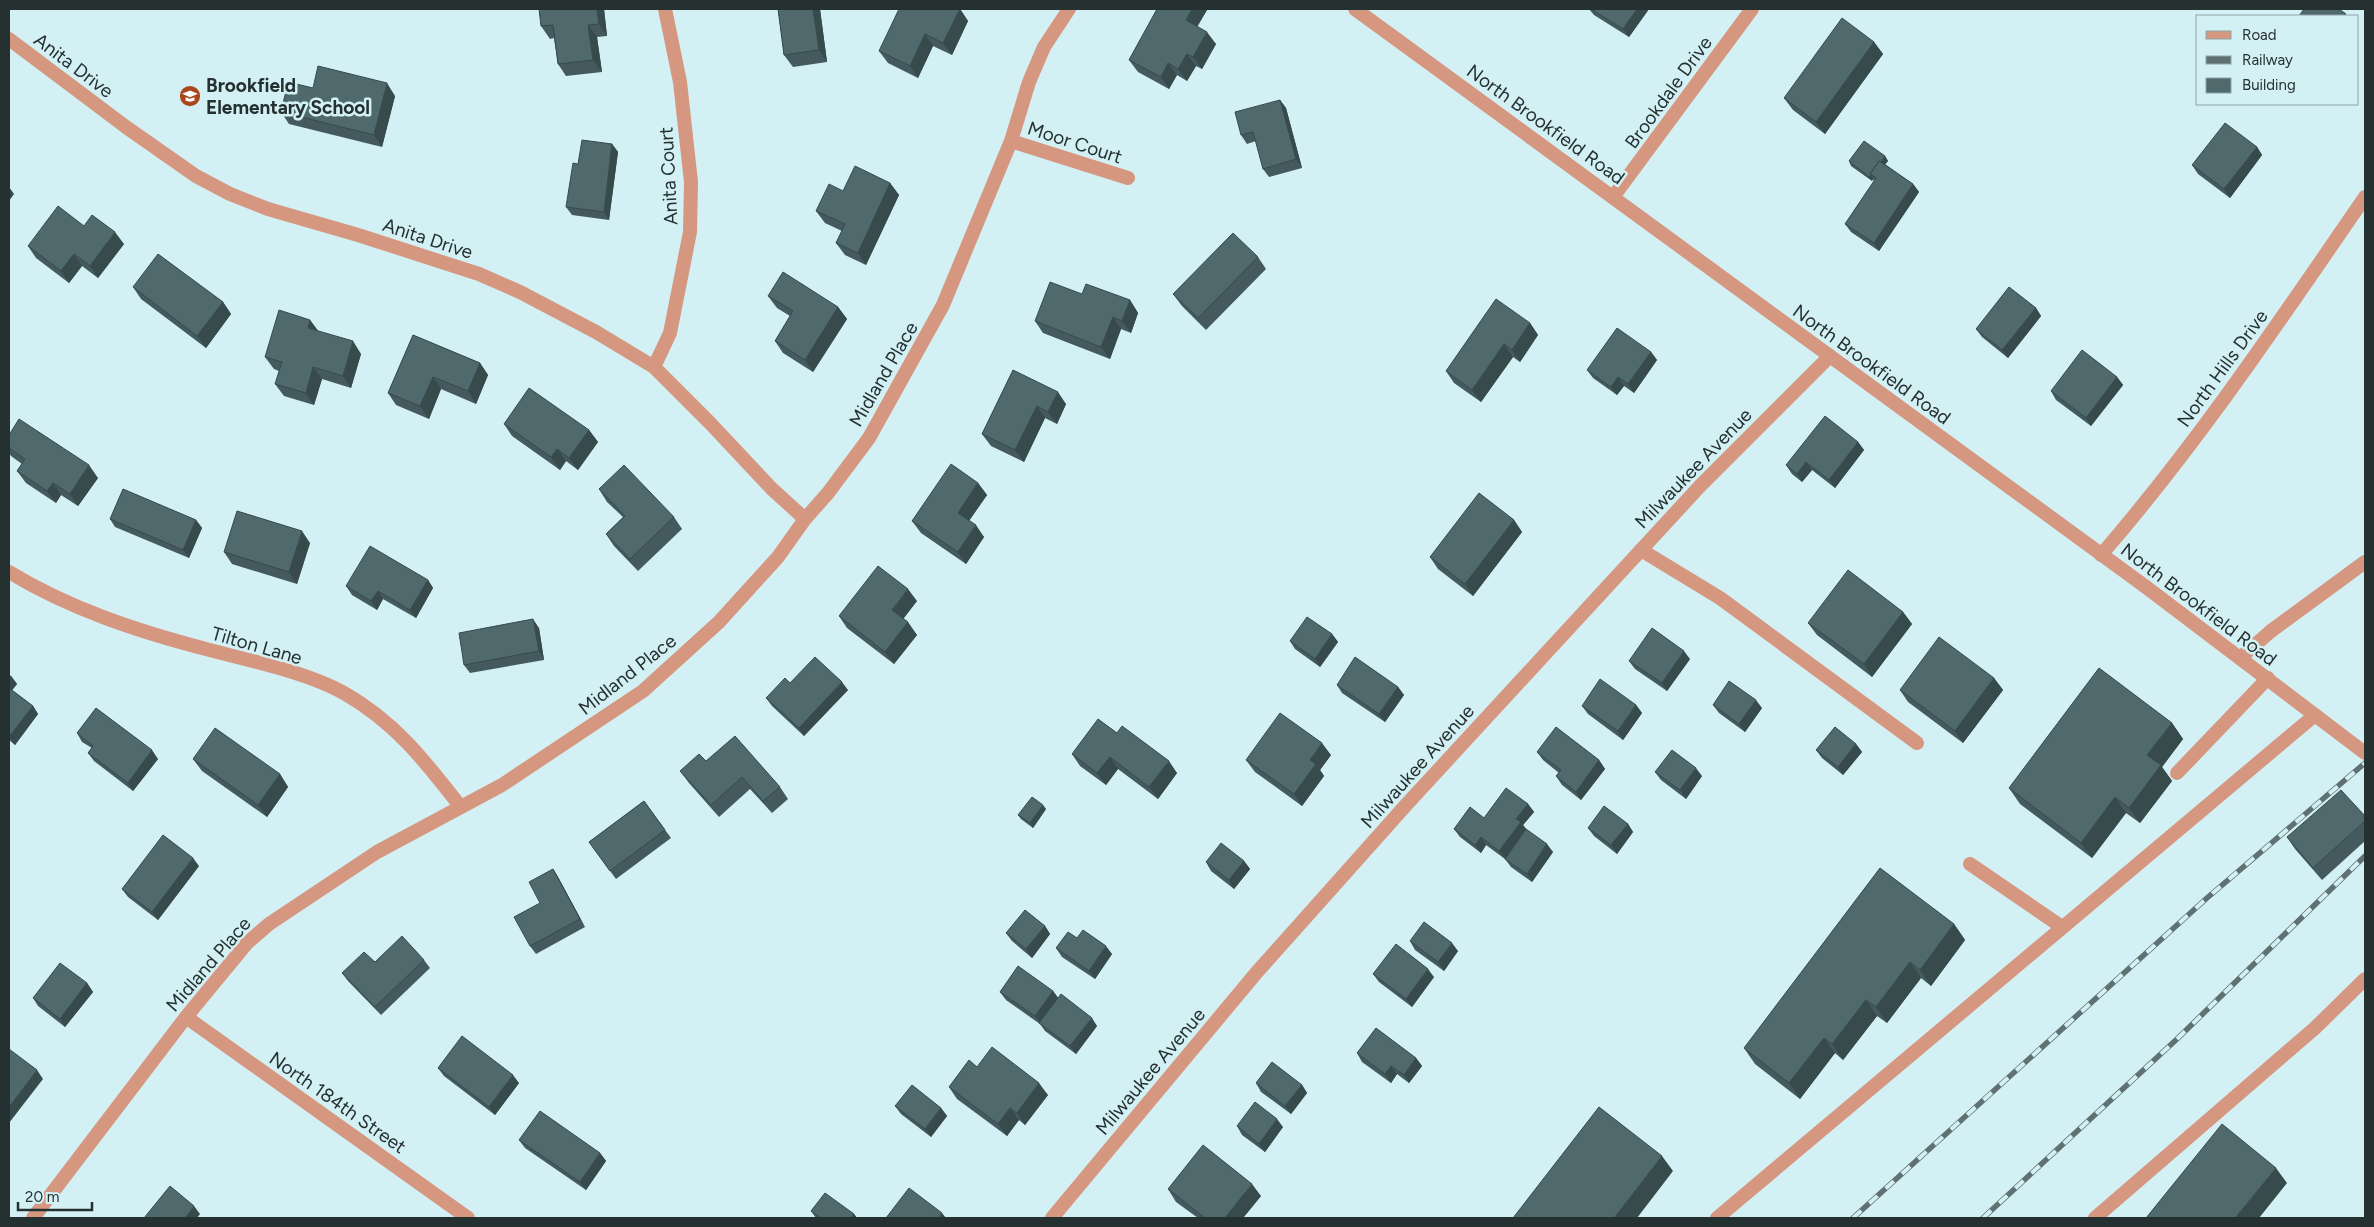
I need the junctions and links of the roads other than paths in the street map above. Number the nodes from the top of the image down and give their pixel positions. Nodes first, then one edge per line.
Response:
1 (665, 9) edge
2 (1069, 9) edge
3 (1355, 9) edge
4 (1752, 9) edge
5 (9, 39) edge
6 (1010, 141) junction
7 (1128, 178) dead end
8 (1614, 197) junction
9 (2365, 197) edge
10 (1830, 356) junction
11 (654, 367) junction
12 (805, 519) junction
13 (1641, 550) junction
14 (2101, 555) junction
15 (2365, 562) edge
16 (9, 572) edge
17 (2240, 658) junction
18 (2268, 678) junction
19 (2315, 715) junction
20 (1917, 743) dead end
21 (2365, 753) edge
22 (2177, 773) dead end
23 (460, 806) junction
24 (1970, 864) dead end
25 (2062, 927) junction
26 (2365, 979) edge
27 (186, 1017) junction
28 (33, 1218) edge
29 (468, 1218) edge
30 (1052, 1218) edge
31 (1717, 1218) edge
32 (2095, 1218) edge

1 - 11 street, Anita Court
2 - 6 street, Midland Place
3 - 8 street, North Brookfield Road
4 - 8 street, Brookdale Drive
5 - 11 street, Anita Drive
6 - 7 street, Moor Court
6 - 12 street, Midland Place
8 - 10 street, North Brookfield Road
9 - 14 street, North Hills Drive
10 - 13 street, Milwaukee Avenue
10 - 14 street, North Brookfield Road
11 - 12 street, Anita Drive
12 - 23 street, Midland Place
13 - 20 street
13 - 30 street, Milwaukee Avenue
14 - 17 street, North Brookfield Road
15 - 17 street
16 - 23 street, Tilton Lane
17 - 18 street, North Brookfield Road
18 - 19 street, North Brookfield Road
18 - 22 street
19 - 21 street, North Brookfield Road
19 - 25 street
23 - 27 street, Midland Place
24 - 25 street
25 - 31 street
26 - 32 street
27 - 28 street, Midland Place
27 - 29 street, North 184th Street

